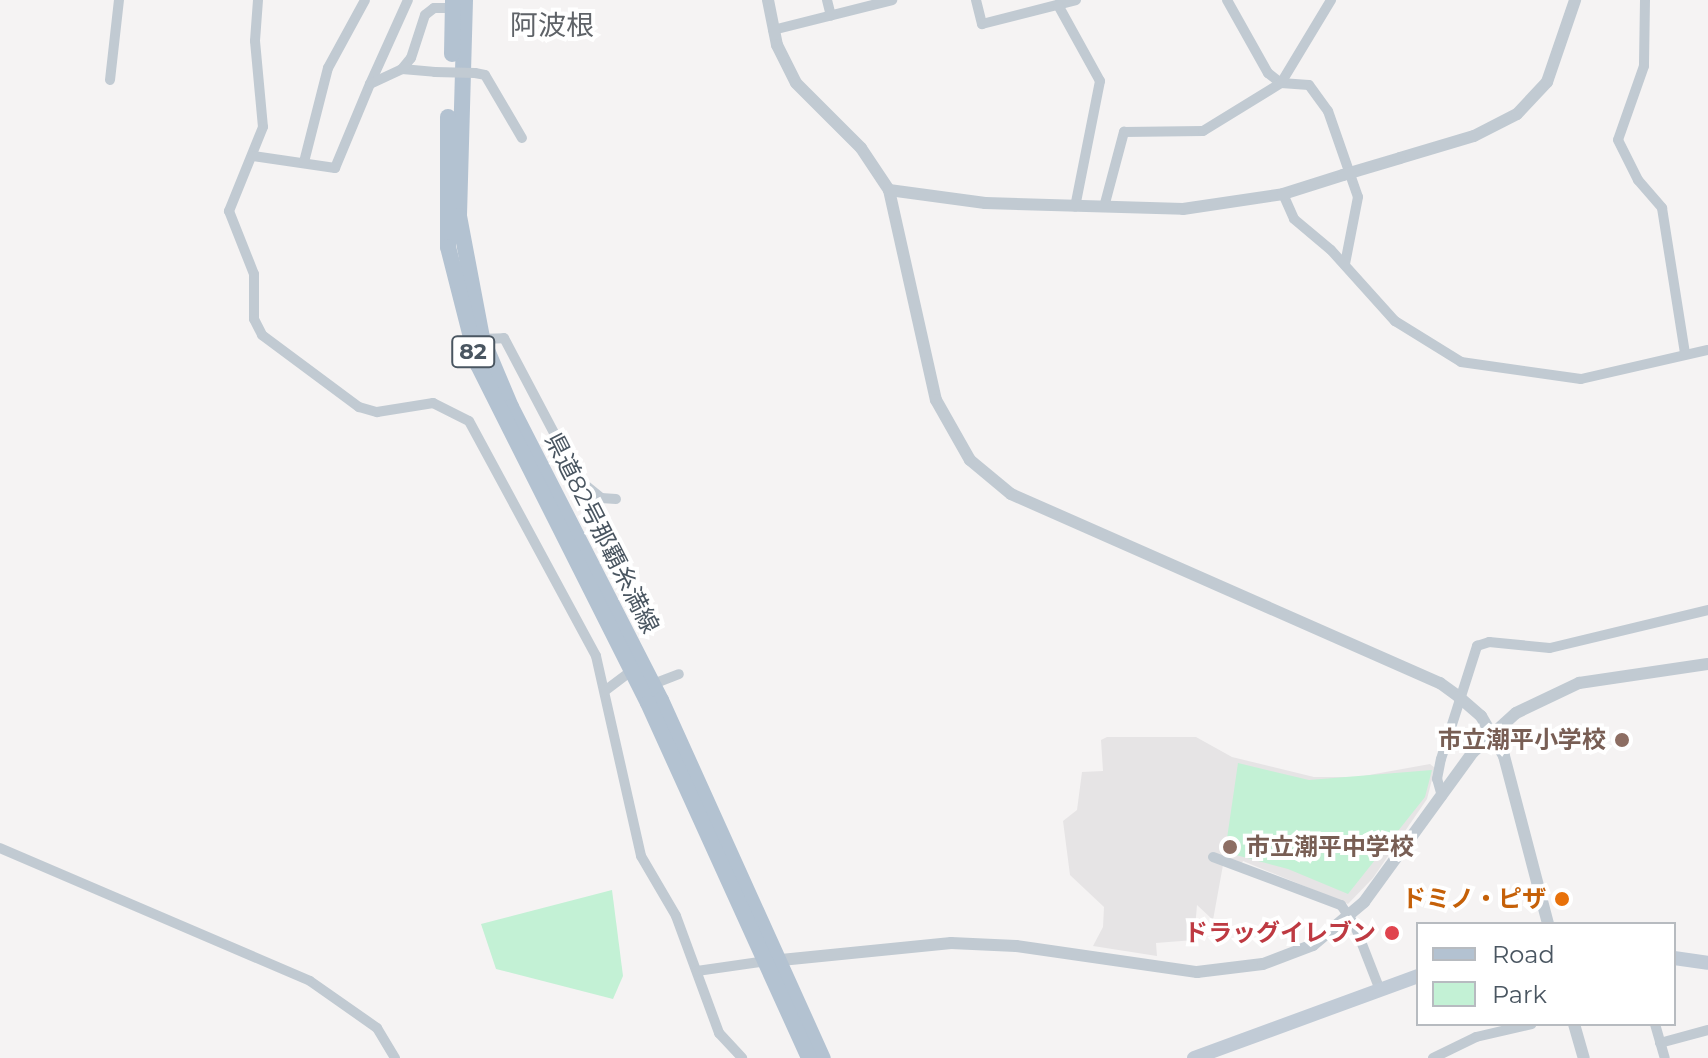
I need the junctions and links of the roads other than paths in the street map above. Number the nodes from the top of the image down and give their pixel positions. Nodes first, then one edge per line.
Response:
1 (119, 0) edge
2 (258, 0) edge
3 (365, 0) edge
4 (408, 0) edge
5 (768, 0) edge
6 (827, 0) edge
7 (892, 0) edge
8 (976, 0) edge
9 (1076, 0) edge
10 (1227, 0) edge
11 (1331, 0) edge
12 (1575, 0) edge
13 (1645, 0) edge
14 (878, 2) edge
15 (457, 3) edge
16 (1058, 5) junction
17 (831, 16) junction
18 (773, 30) junction
19 (402, 69) junction
20 (110, 80) dead end
21 (1281, 83) junction
22 (370, 84) junction
23 (522, 138) dead end
24 (253, 156) junction
25 (304, 162) junction
26 (889, 190) junction
27 (1283, 194) junction
28 (1075, 207) junction
29 (1104, 207) junction
30 (1345, 264) junction
31 (476, 340) junction
32 (1708, 350) edge
33 (1685, 354) junction
34 (616, 499) dead end
35 (1708, 610) edge
36 (1708, 664) edge
37 (637, 667) junction
38 (679, 674) dead end
39 (647, 687) junction
40 (606, 690) junction
41 (1459, 697) junction
42 (1491, 732) junction
43 (1442, 796) junction
44 (0, 848) edge
45 (1213, 857) dead end
46 (1351, 916) junction
47 (1547, 922) edge
48 (1676, 958) edge
49 (773, 960) junction
50 (1708, 963) edge
51 (697, 971) junction
52 (1416, 977) edge
53 (1380, 990) junction
54 (1523, 1026) edge
55 (1575, 1026) edge
56 (1656, 1026) edge
57 (1708, 1030) edge
58 (1660, 1043) junction
59 (1227, 1048) junction
60 (395, 1058) edge
61 (742, 1058) edge
62 (809, 1058) edge
63 (823, 1058) edge
64 (1194, 1058) edge
65 (1205, 1058) edge
66 (1433, 1058) edge
67 (1584, 1058) edge
68 (1665, 1058) edge

1 - 20 street
2 - 24 street
3 - 25 street
4 - 22 street
5 - 18 street
6 - 17 street
7 - 14 street
8 - 16 street
9 - 16 street
10 - 21 street
11 - 21 street
12 - 27 street, bridge
13 - 33 street
14 - 17 street
15 - 19 street
15 - 31 main road, 県道82号那覇糸満線 / 82
16 - 28 street
17 - 18 street
18 - 26 street
19 - 22 street
19 - 23 street, bridge
21 - 29 street
21 - 30 street
22 - 25 street
24 - 25 street
24 - 40 street
26 - 28 street
26 - 41 street
27 - 29 street
27 - 30 street
28 - 29 street
30 - 33 street
31 - 34 street
31 - 37 main road, 県道82号那覇糸満線 / 82
32 - 33 street
35 - 41 street
36 - 42 street
37 - 39 main road, 県道82号那覇糸満線 / 82
37 - 40 street
38 - 39 street
39 - 49 main road, 県道82号那覇糸満線 / 82
40 - 51 street
41 - 42 street
41 - 43 street
42 - 43 street
42 - 47 street
43 - 46 street
44 - 60 street
45 - 46 street
46 - 49 street
46 - 53 street
48 - 50 main road
49 - 51 street
49 - 62 main road, 県道82号那覇糸満線 / 82
49 - 63 main road, 県道82号那覇糸満線 / 82
51 - 61 street
52 - 53 main road
53 - 59 main road
54 - 66 street
55 - 67 street
56 - 58 street
57 - 58 street
58 - 68 street
59 - 64 main road
59 - 65 main road

